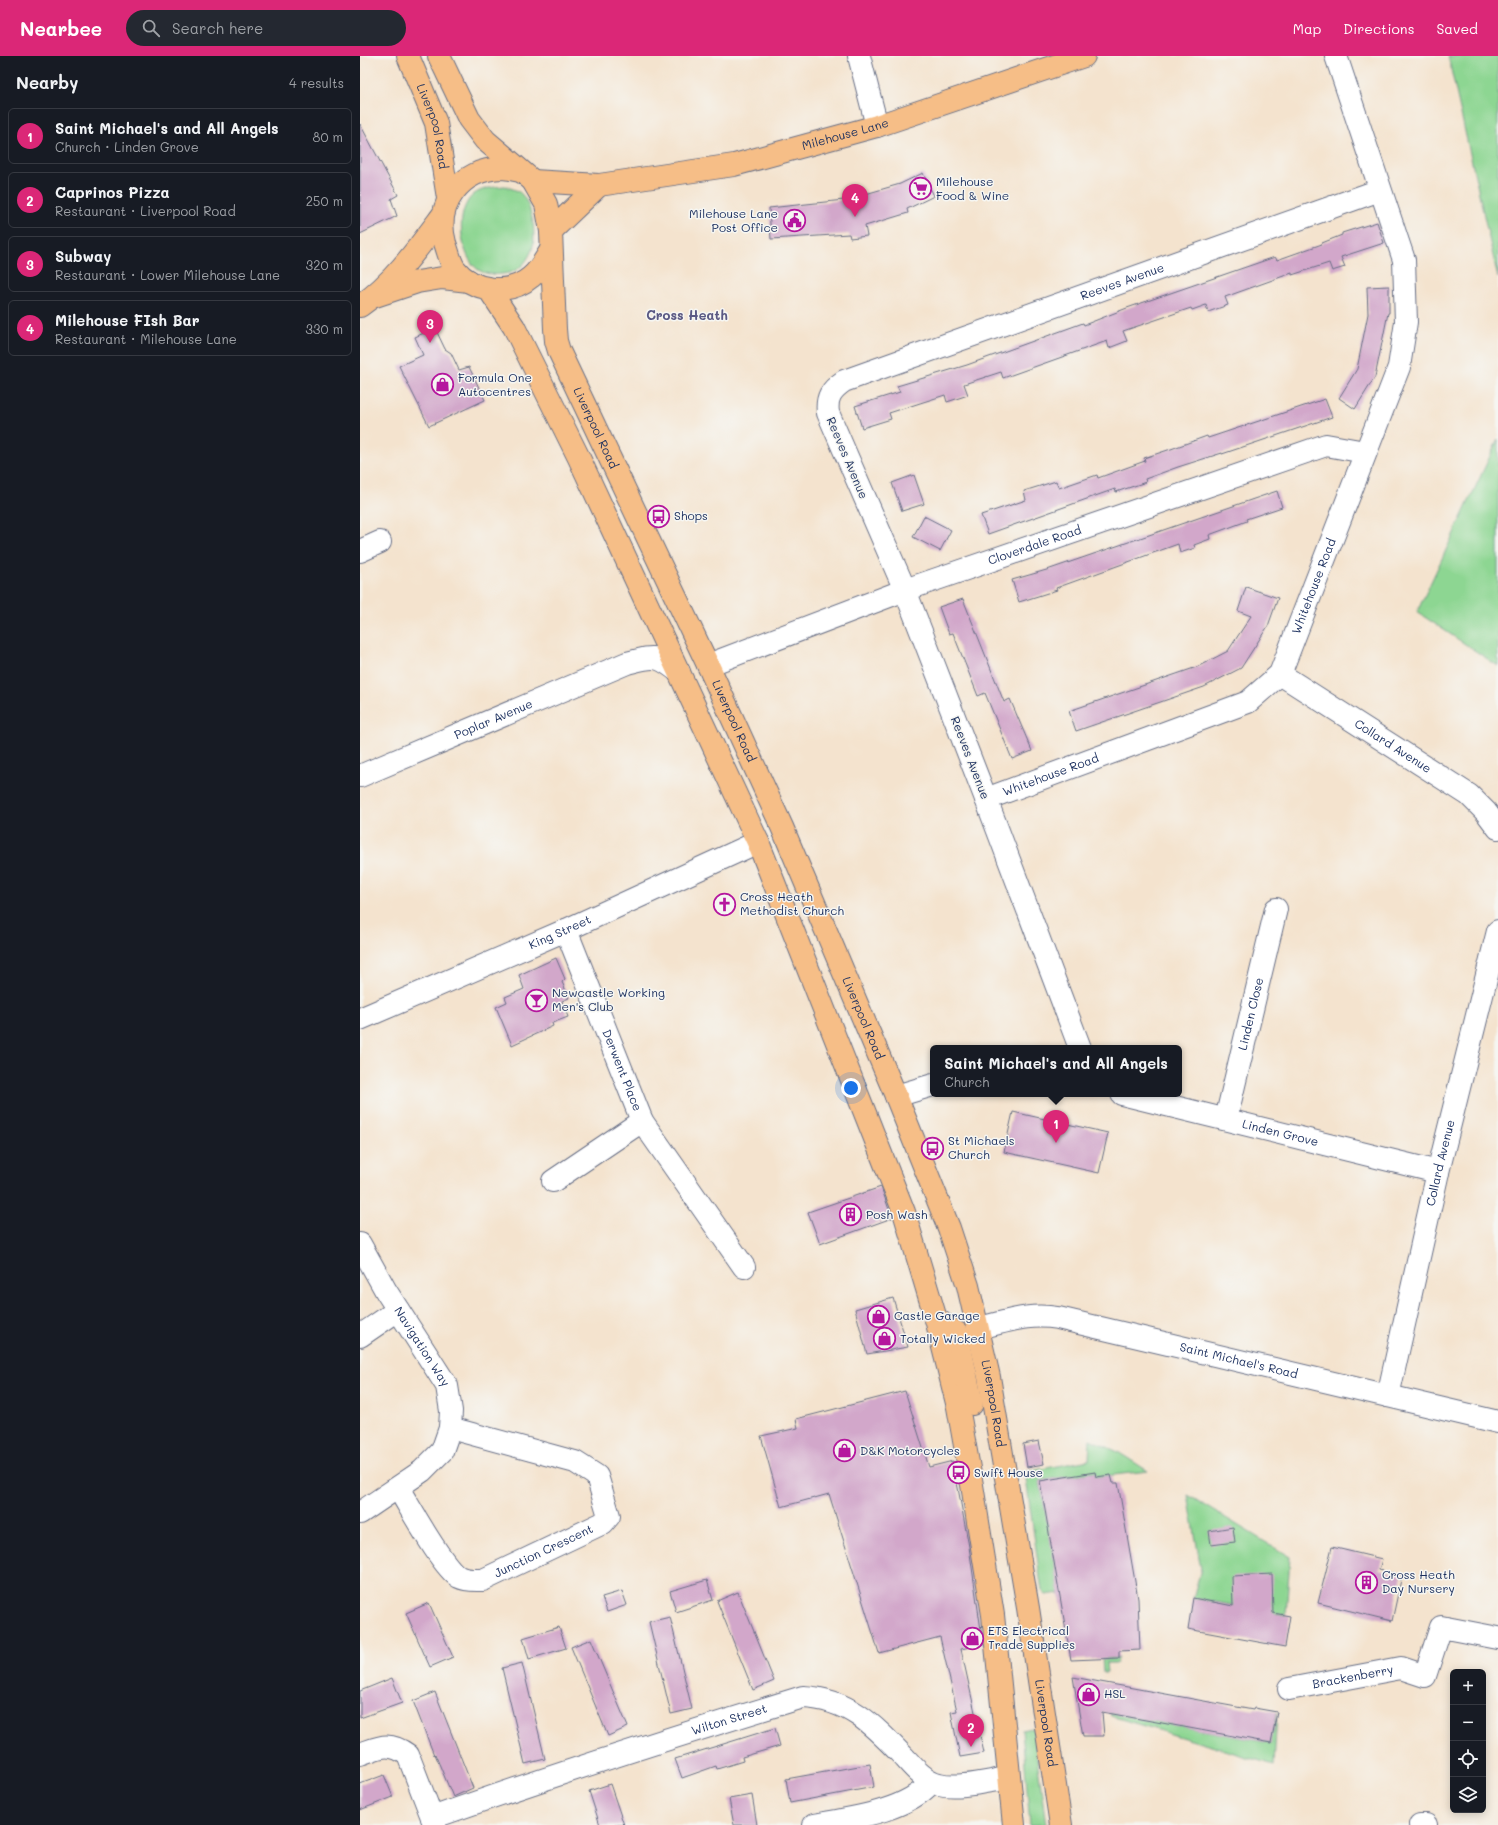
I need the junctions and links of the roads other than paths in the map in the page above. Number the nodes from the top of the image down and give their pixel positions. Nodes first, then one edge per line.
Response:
1 (408, 56) edge
2 (439, 56) edge
3 (859, 56) edge
4 (1084, 56) edge
5 (1336, 56) edge
6 (877, 126) junction
7 (526, 176) junction
8 (599, 185) junction
9 (1380, 190) junction
10 (445, 207) junction
11 (551, 241) junction
12 (478, 285) junction
13 (366, 302) edge
14 (1365, 452) junction
15 (380, 542) dead end
16 (360, 551) edge
17 (905, 590) junction
18 (708, 665) junction
19 (679, 672) junction
20 (1280, 674) junction
21 (360, 776) edge
22 (986, 799) junction
23 (1498, 828) edge
24 (758, 842) junction
25 (1276, 909) dead end
26 (566, 930) junction
27 (1498, 931) edge
28 (360, 1019) edge
29 (1079, 1045) edge
30 (930, 1086) edge
31 (896, 1096) junction
32 (1134, 1097) edge
33 (1226, 1119) junction
34 (642, 1121) junction
35 (1438, 1172) junction
36 (553, 1181) dead end
37 (360, 1244) edge
38 (744, 1267) dead end
39 (398, 1310) junction
40 (936, 1319) junction
41 (978, 1328) junction
42 (957, 1333) junction
43 (360, 1336) edge
44 (1388, 1396) junction
45 (1498, 1422) edge
46 (450, 1428) junction
47 (398, 1488) junction
48 (360, 1513) edge
49 (977, 1513) junction
50 (1498, 1638) edge
51 (1289, 1689) dead end
52 (360, 1754) edge
53 (1008, 1778) junction
54 (932, 1782) junction
55 (434, 1822) edge
56 (814, 1825) edge
57 (1014, 1825) edge
58 (1061, 1825) edge
59 (1420, 1825) edge
60 (1426, 1825) edge

1 - 10 main road, Liverpool Road
2 - 7 main road
3 - 6 street
4 - 6 main road, Milehouse Lane
5 - 9 street, Whitehouse Road
6 - 8 main road, Milehouse Lane
7 - 8 main road, Milehouse Lane
7 - 10 main road
7 - 11 main road
8 - 11 main road
9 - 14 street, Whitehouse Road
9 - 17 street, Reeves Avenue
10 - 12 main road
10 - 13 main road
11 - 12 main road
11 - 18 main road, Liverpool Road
12 - 13 main road
12 - 19 main road
14 - 17 street, Cloverdale Road
14 - 20 street, Whitehouse Road
15 - 16 street
17 - 18 street, Cloverdale Road
17 - 22 street, Reeves Avenue
18 - 31 main road, Liverpool Road
19 - 21 street, Poplar Avenue
19 - 24 main road
20 - 22 street, Whitehouse Road
20 - 23 street, Collard Avenue
22 - 29 street, Reeves Avenue
24 - 26 street, King Street
24 - 40 main road
25 - 33 street, Linden Close
26 - 28 street, King Street
26 - 34 street, Derwent Place
27 - 35 street, Collard Avenue
30 - 31 street
31 - 41 main road, Liverpool Road
32 - 33 street, Linden Grove
33 - 35 street, Linden Grove
34 - 36 street, Derwent Place
34 - 38 street, Derwent Place
35 - 44 street, Collard Avenue
37 - 39 street, Navigation Way
39 - 43 street
39 - 46 street, Navigation Way
40 - 42 main road
40 - 49 main road
41 - 42 main road
41 - 44 street, Saint Michael's Road
41 - 58 main road, Liverpool Road
42 - 49 main road
44 - 45 street, Saint Michael's Road
46 - 47 street, Navigation Way
46 - 47 street, Junction Crescent
47 - 48 street, Navigation Way
49 - 53 main road
50 - 51 street, Brackenberry
52 - 55 street
53 - 54 street, Wilton Street
53 - 57 main road
54 - 55 street, Wilton Street
54 - 56 street
59 - 60 street

